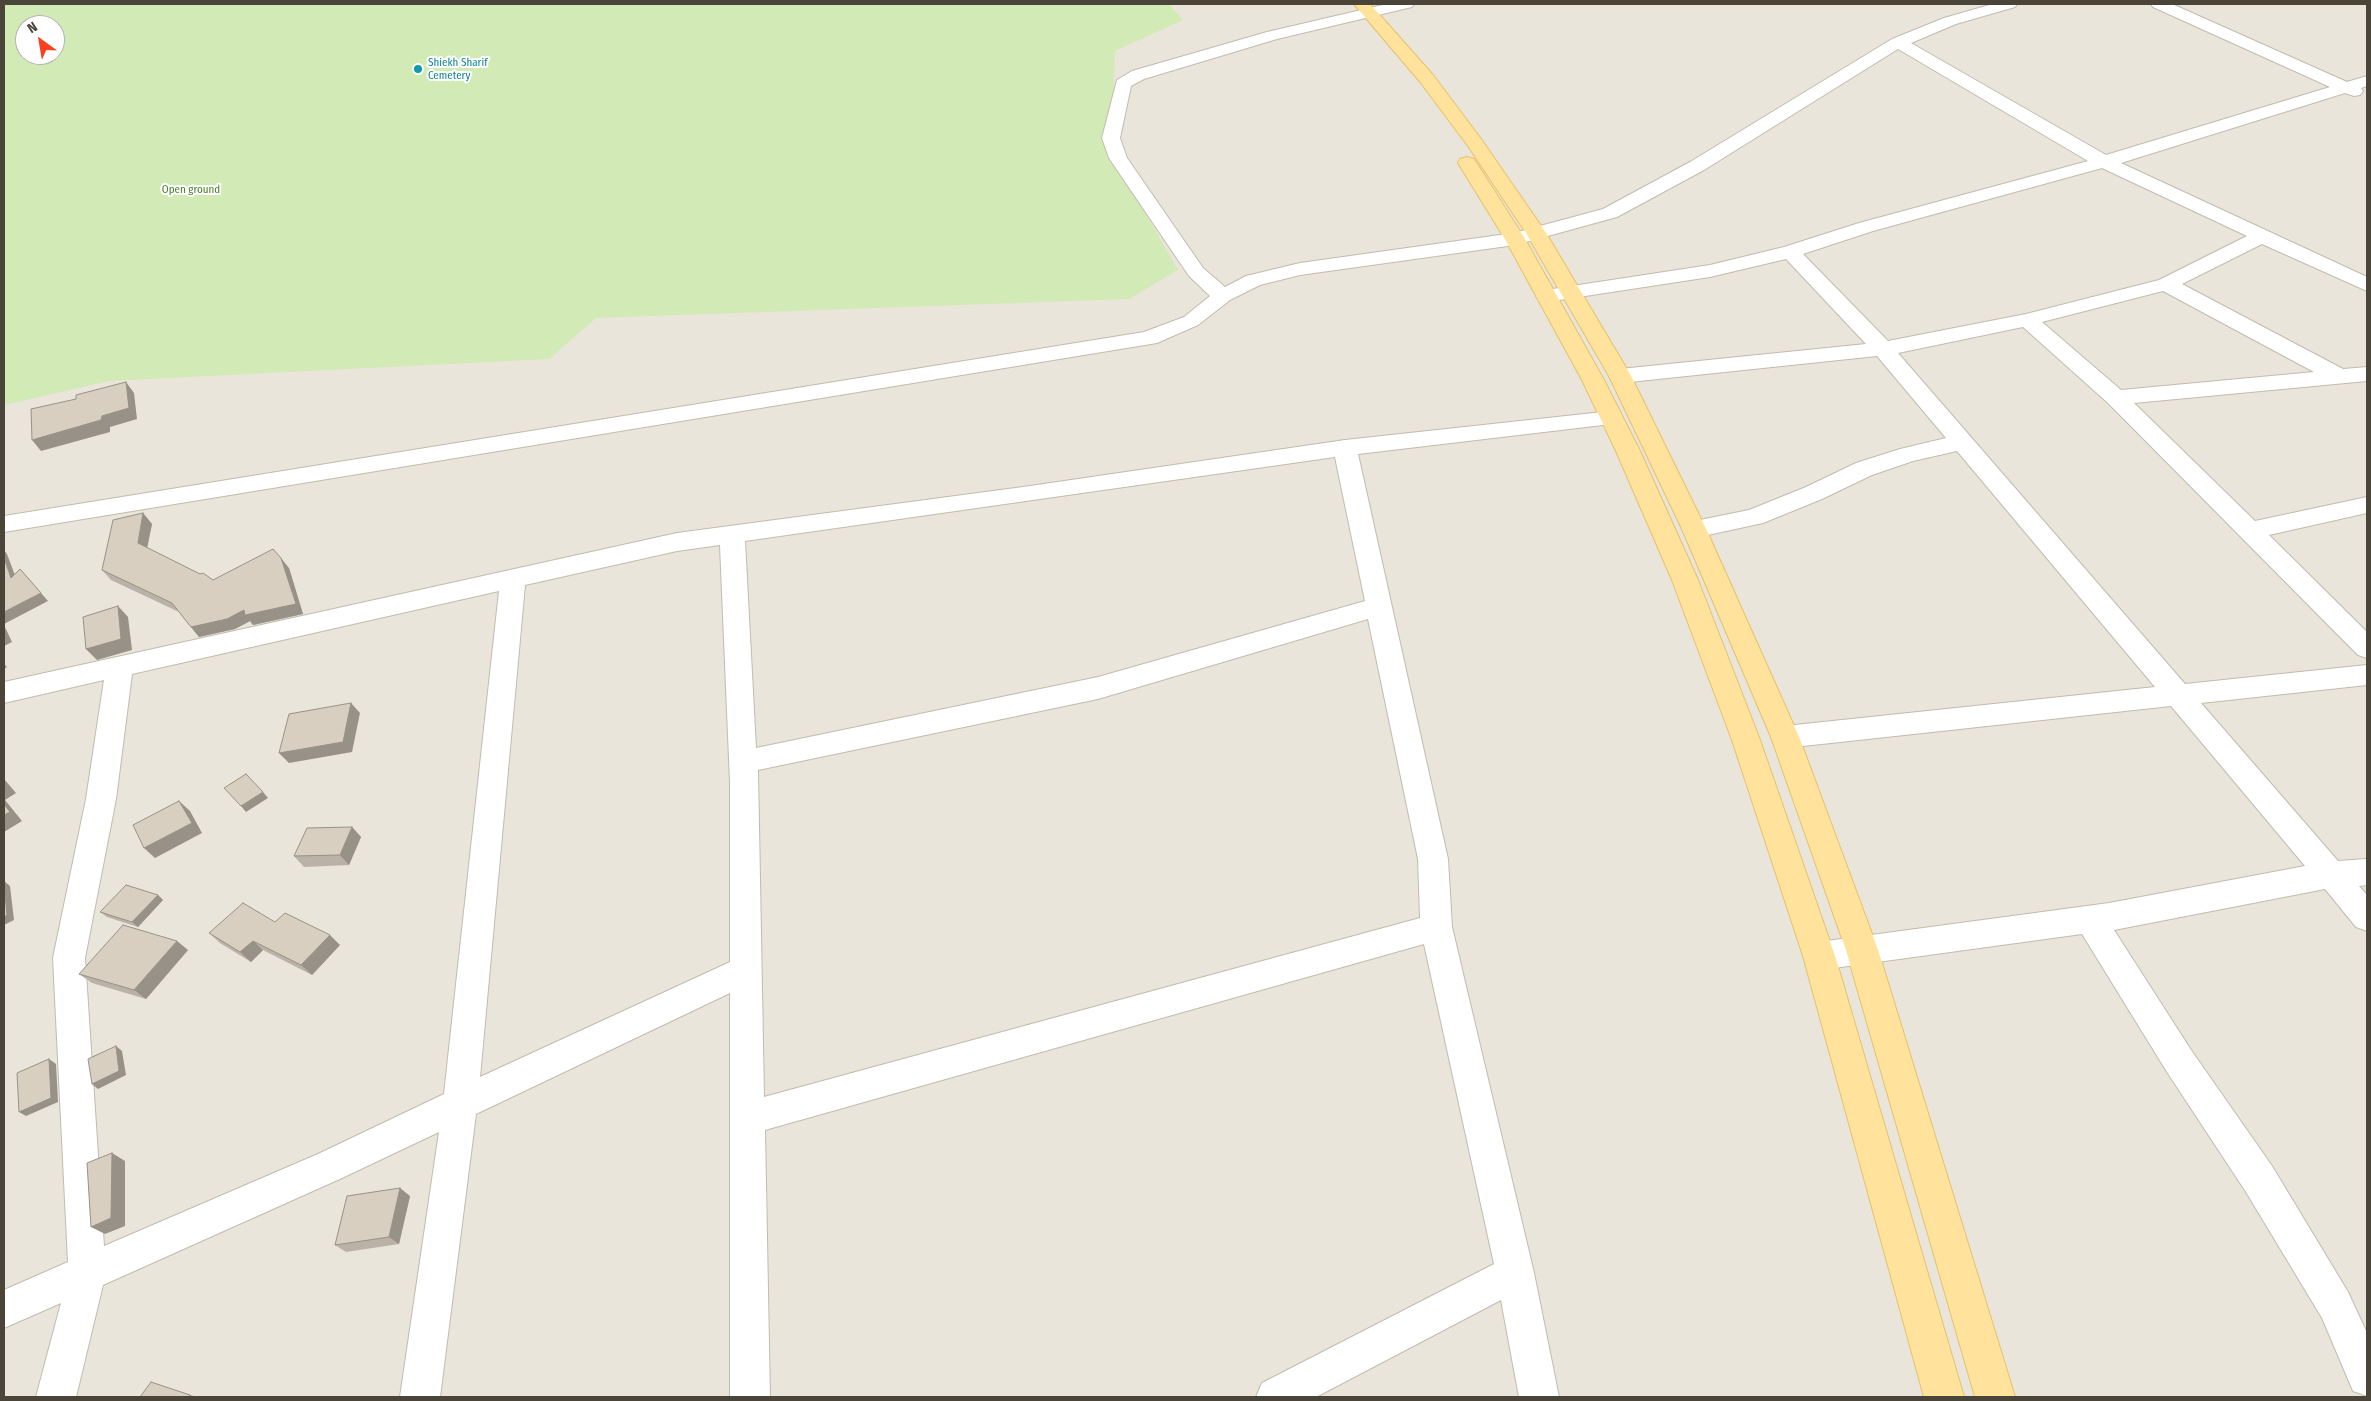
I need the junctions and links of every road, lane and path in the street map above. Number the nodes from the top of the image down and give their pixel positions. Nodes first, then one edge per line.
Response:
1 (1406, 4) edge
2 (2006, 4) edge
3 (2159, 4) edge
4 (1357, 10) edge
5 (1898, 42) junction
6 (2367, 81) edge
7 (2346, 86) junction
8 (2367, 99) edge
9 (2104, 162) junction
10 (1525, 236) junction
11 (2262, 236) junction
12 (1790, 252) junction
13 (2166, 284) junction
14 (2367, 286) edge
15 (1559, 294) junction
16 (1223, 296) junction
17 (2027, 320) junction
18 (1883, 348) junction
19 (2367, 374) edge
20 (1620, 376) junction
21 (2339, 377) junction
22 (2367, 392) edge
23 (2116, 398) junction
24 (1612, 418) junction
25 (1962, 442) junction
26 (1345, 448) junction
27 (2367, 505) edge
28 (4, 524) edge
29 (1694, 529) junction
30 (2250, 531) junction
31 (732, 534) junction
32 (513, 579) junction
33 (1379, 606) junction
34 (2367, 648) edge
35 (120, 667) junction
36 (2367, 675) edge
37 (4, 692) edge
38 (2178, 696) junction
39 (1785, 737) junction
40 (742, 762) junction
41 (2367, 872) edge
42 (2330, 875) junction
43 (2367, 918) edge
44 (2090, 920) junction
45 (1436, 927) junction
46 (1862, 950) junction
47 (1819, 956) junction
48 (745, 971) junction
49 (460, 1104) junction
50 (749, 1118) junction
51 (87, 1273) junction
52 (1515, 1273) junction
53 (4, 1309) edge
54 (2367, 1377) edge
55 (56, 1397) edge
56 (420, 1397) edge
57 (750, 1397) edge
58 (1276, 1397) edge
59 (1539, 1397) edge
60 (1944, 1397) edge
61 (1996, 1397) edge

1 - 4 street
2 - 5 street
3 - 7 street
4 - 10 main road
4 - 16 street
5 - 9 street
5 - 10 street
6 - 7 street
7 - 8 street
7 - 9 street
9 - 11 street
9 - 12 street
10 - 15 main road
10 - 16 street
11 - 13 street
11 - 14 street
12 - 15 street
12 - 18 street
13 - 17 street
13 - 21 street
15 - 20 main road
15 - 24 main road
16 - 28 street
17 - 18 street
17 - 23 street
18 - 20 street
18 - 25 street
19 - 21 street
20 - 29 main road
21 - 22 street
21 - 23 street
23 - 30 street
24 - 26 street
24 - 47 main road
25 - 29 street
25 - 38 street
26 - 31 street
26 - 33 street
27 - 30 street
29 - 39 main road
30 - 34 street
31 - 32 street
31 - 40 street
32 - 35 street
32 - 49 street
33 - 40 street
33 - 45 street
35 - 37 street
35 - 51 street
36 - 38 street
38 - 39 street
38 - 42 street
39 - 46 main road
40 - 48 street
41 - 42 street
42 - 43 street
42 - 44 street
44 - 46 street
44 - 54 street
45 - 50 street
45 - 52 street
46 - 47 street
46 - 61 main road
47 - 60 main road
48 - 49 street
48 - 50 street
49 - 51 street
49 - 56 street
50 - 57 street
51 - 53 street
51 - 55 street
52 - 58 street
52 - 59 street

